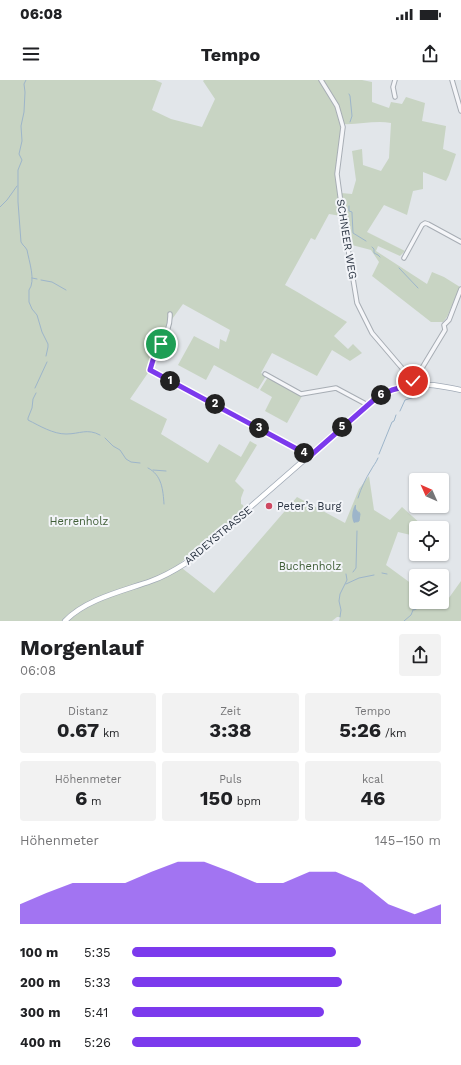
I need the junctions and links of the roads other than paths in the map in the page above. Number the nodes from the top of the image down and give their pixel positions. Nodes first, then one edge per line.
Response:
1 (321, 80) edge
2 (396, 80) edge
3 (452, 80) edge
4 (395, 97) dead end
5 (461, 111) edge
6 (461, 242) edge
7 (404, 258) dead end
8 (461, 289) edge
9 (170, 314) dead end
10 (265, 374) dead end
11 (414, 383) junction
12 (461, 390) edge
13 (366, 406) junction
14 (310, 456) junction
15 (65, 621) edge

1 - 11 street, SCHNEER WEG
2 - 4 street
3 - 5 street
6 - 7 street
8 - 11 street
9 - 14 street
10 - 13 street
11 - 12 main road, ARDEYSTRASSE
11 - 13 main road, ARDEYSTRASSE
13 - 14 main road, ARDEYSTRASSE
14 - 15 main road, ARDEYSTRASSE

